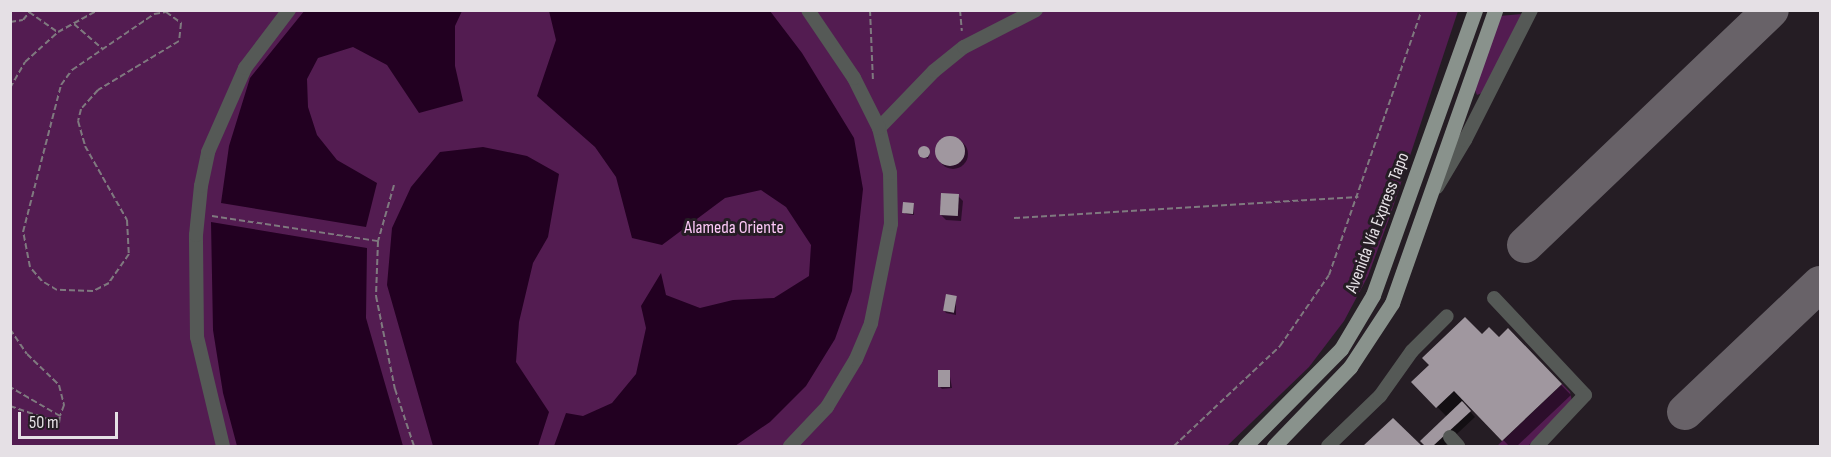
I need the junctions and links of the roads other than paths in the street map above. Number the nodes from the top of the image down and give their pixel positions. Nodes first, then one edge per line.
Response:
1 (289, 10) edge
2 (808, 10) edge
3 (1036, 10) edge
4 (1475, 10) edge
5 (1495, 10) edge
6 (1531, 10) edge
7 (879, 128) junction
8 (1432, 194) junction
9 (1494, 298) dead end
10 (1447, 316) dead end
11 (223, 447) edge
12 (790, 447) edge
13 (1245, 447) edge
14 (1274, 447) edge
15 (1328, 447) edge
16 (1537, 447) edge

1 - 11 street
2 - 7 street
3 - 7 street
4 - 13 main road, Avenida Vía Express Tapo
5 - 8 main road
6 - 8 street
7 - 12 street
8 - 14 main road
9 - 16 street
10 - 15 street

